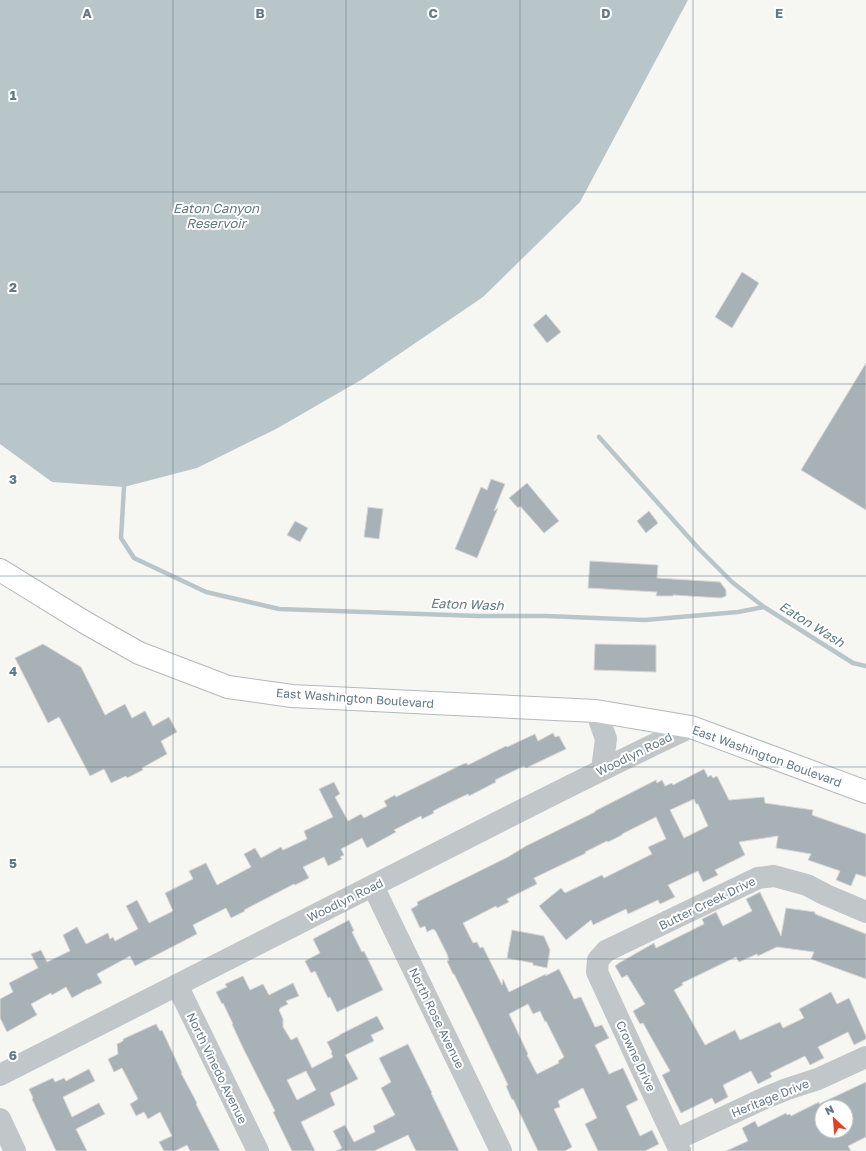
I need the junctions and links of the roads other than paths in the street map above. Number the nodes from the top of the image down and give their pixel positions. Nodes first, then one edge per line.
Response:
1 (0, 570) edge
2 (596, 712) junction
3 (691, 727) junction
4 (602, 769) junction
5 (866, 792) edge
6 (373, 886) junction
7 (866, 912) edge
8 (598, 960) joint
9 (177, 985) junction
10 (866, 1058) edge
11 (0, 1075) edge
12 (0, 1119) edge
13 (678, 1145) edge
14 (15, 1151) edge
15 (258, 1151) edge
16 (501, 1151) edge

1 - 2 main road, East Washington Boulevard
2 - 3 main road, East Washington Boulevard
2 - 4 street
3 - 4 street, Woodlyn Road
3 - 5 main road, East Washington Boulevard
4 - 6 street, Woodlyn Road
6 - 9 street, Woodlyn Road
6 - 16 street, North Rose Avenue
7 - 8 street, Butter Creek Drive
8 - 13 street, Crowne Drive
9 - 11 street, Woodlyn Road
9 - 15 street, North Vinedo Avenue
10 - 13 street, Heritage Drive
12 - 14 street

